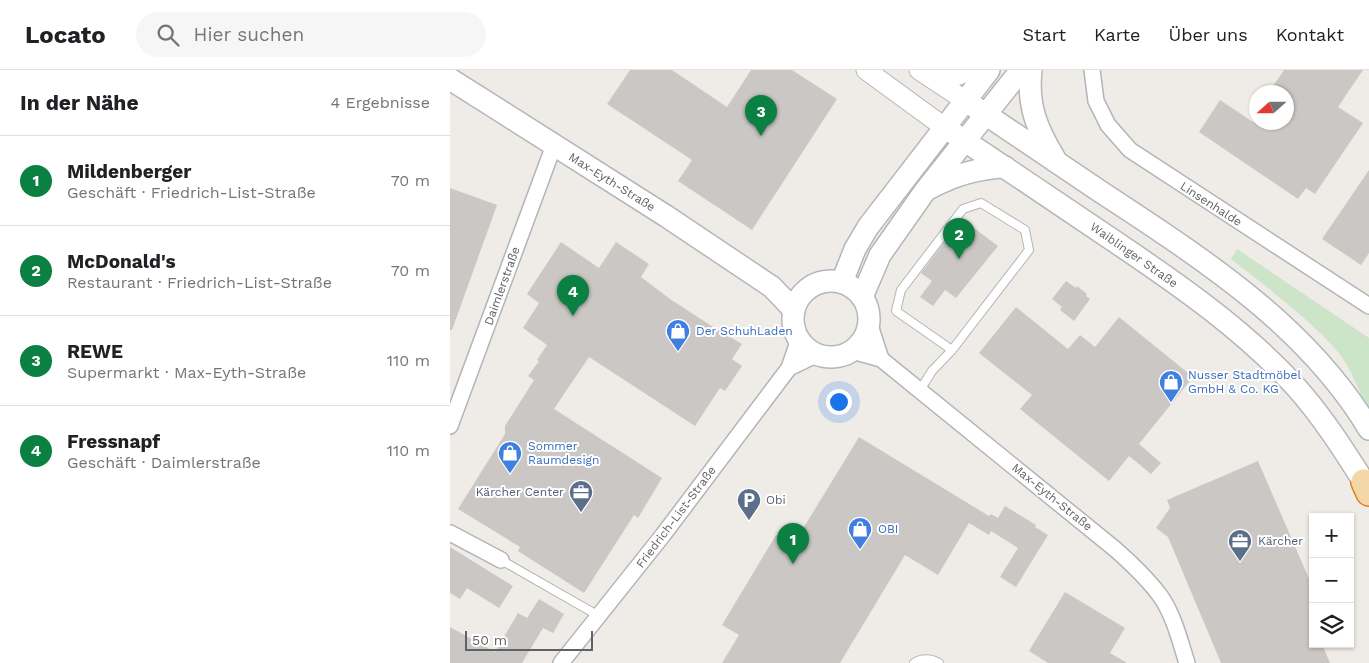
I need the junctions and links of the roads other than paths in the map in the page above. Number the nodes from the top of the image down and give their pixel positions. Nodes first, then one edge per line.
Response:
1 (866, 70) edge
2 (973, 70) edge
3 (989, 70) edge
4 (1021, 70) edge
5 (1031, 70) edge
6 (1092, 70) edge
7 (925, 74) edge
8 (450, 80) edge
9 (966, 101) junction
10 (986, 115) junction
11 (944, 127) junction
12 (965, 141) junction
13 (554, 145) junction
14 (1057, 164) junction
15 (1006, 167) junction
16 (925, 191) junction
17 (842, 282) junction
18 (816, 284) junction
19 (772, 287) junction
20 (862, 297) junction
21 (1369, 306) edge
22 (794, 310) junction
23 (869, 322) junction
24 (799, 339) junction
25 (852, 350) junction
26 (952, 350) junction
27 (818, 354) junction
28 (881, 359) junction
29 (789, 368) junction
30 (920, 390) junction
31 (450, 426) edge
32 (1369, 429) edge
33 (1367, 487) edge
34 (450, 533) edge
35 (501, 560) joint
36 (599, 616) junction
37 (561, 663) edge
38 (914, 663) edge
39 (939, 663) edge
40 (1187, 663) edge

1 - 11 street, Waiblinger Straße
2 - 7 street
3 - 9 main road
4 - 10 main road
5 - 14 main road
6 - 21 street, Linsenhalde
7 - 9 street
8 - 13 main road, Max-Eyth-Straße
9 - 10 main road
9 - 11 main road
10 - 12 main road
10 - 14 main road
11 - 12 main road, Waiblinger Straße
11 - 17 main road
12 - 15 main road, Waiblinger Straße
12 - 16 main road
13 - 19 main road, Max-Eyth-Straße
13 - 31 street, Daimlerstraße
14 - 32 main road
15 - 16 main road
15 - 33 main road, Waiblinger Straße
16 - 20 main road
17 - 18 main road
17 - 20 main road
18 - 19 main road
18 - 22 main road
19 - 22 main road, Max-Eyth-Straße
20 - 23 main road
22 - 24 main road
23 - 25 main road
23 - 28 street
24 - 27 main road
24 - 29 street, Friedrich-List-Straße
25 - 27 main road, Friedrich-List-Straße
25 - 28 street, Max-Eyth-Straße
26 - 26 lane
26 - 30 lane
27 - 29 street, Friedrich-List-Straße
28 - 30 street, Max-Eyth-Straße
29 - 36 street, Friedrich-List-Straße
30 - 40 street, Max-Eyth-Straße
34 - 35 street
35 - 36 lane
36 - 37 street, Friedrich-List-Straße
38 - 39 lane

